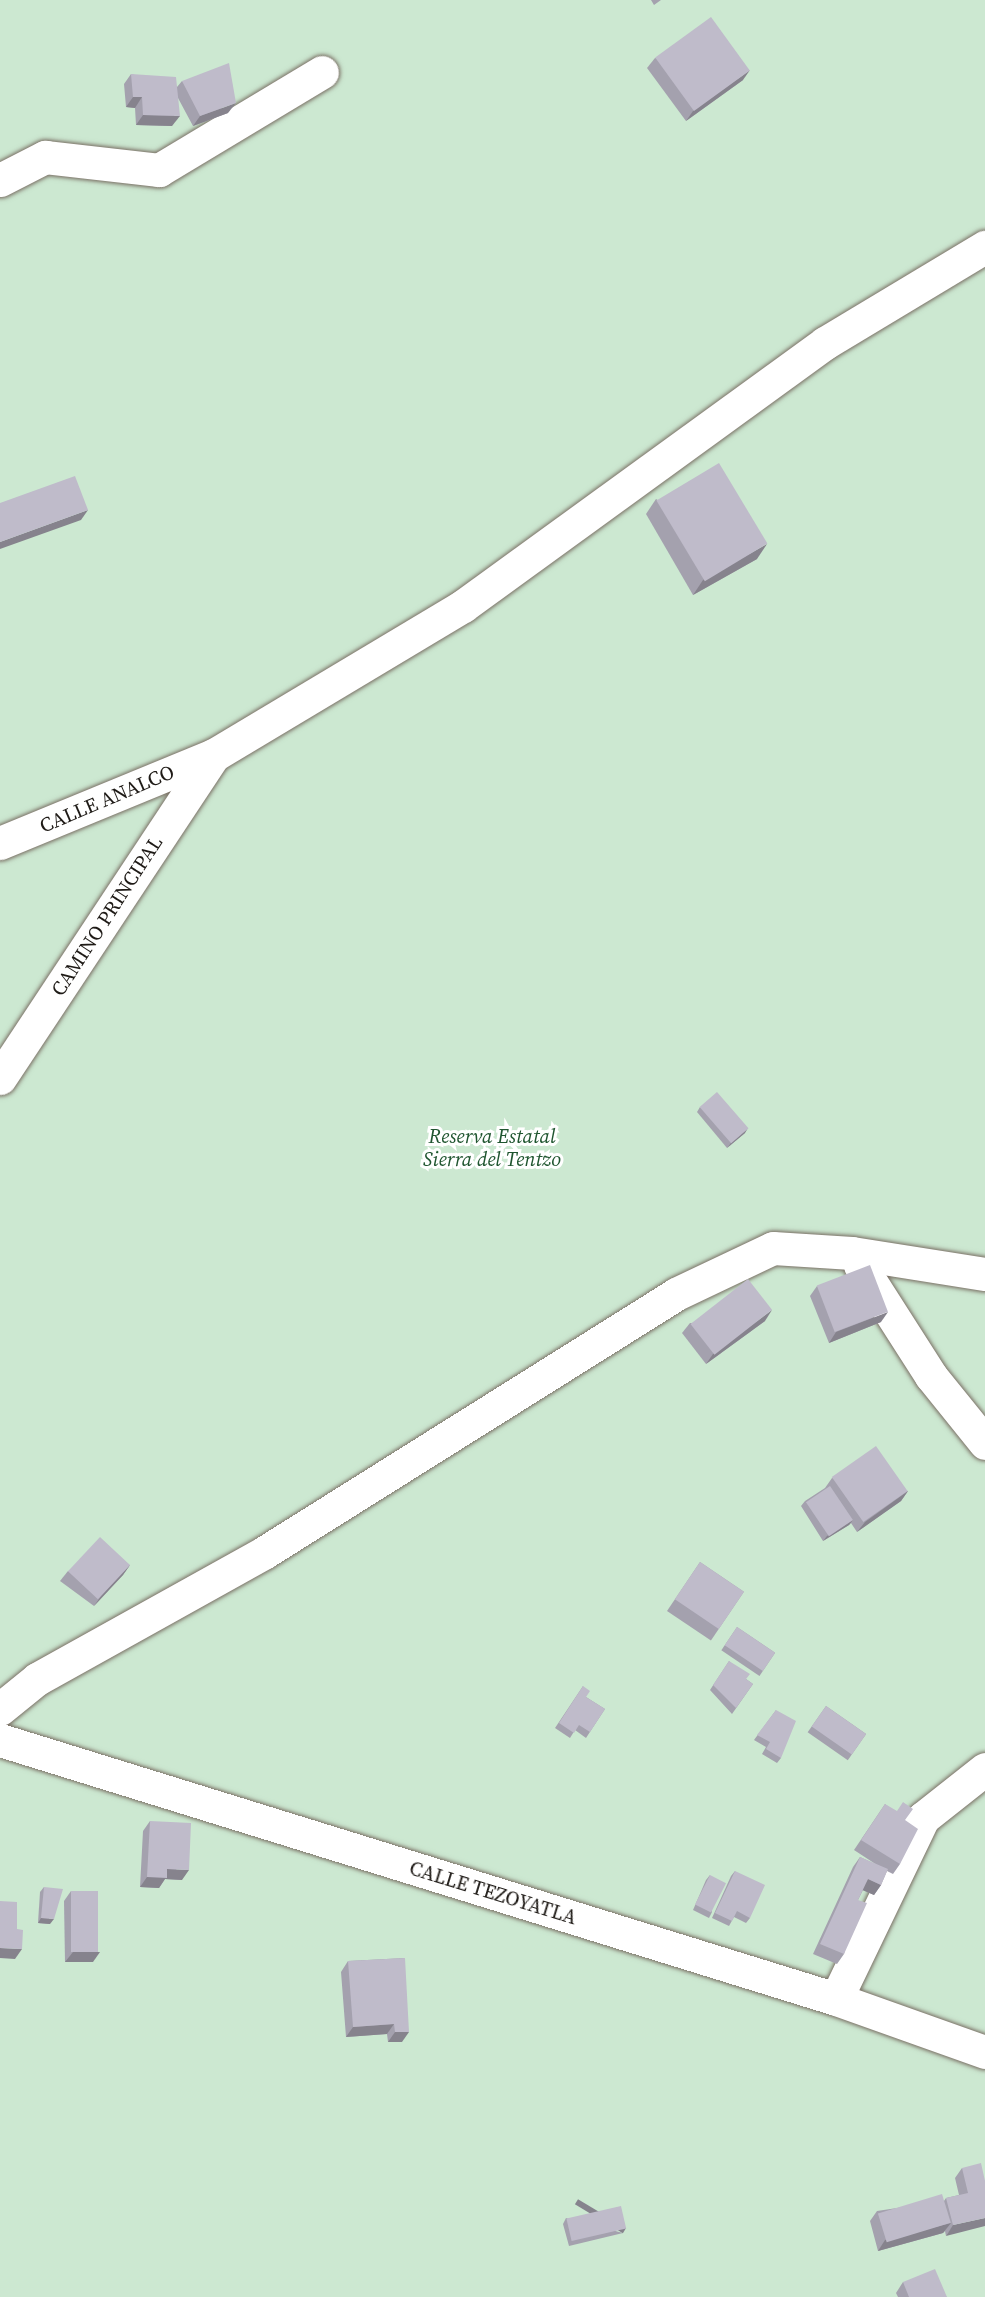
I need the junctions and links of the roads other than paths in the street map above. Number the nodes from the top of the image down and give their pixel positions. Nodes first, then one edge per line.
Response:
1 (322, 72) dead end
2 (0, 180) edge
3 (985, 247) edge
4 (214, 755) junction
5 (0, 843) edge
6 (0, 1078) edge
7 (852, 1253) junction
8 (985, 1274) edge
9 (985, 1443) edge
10 (0, 1709) edge
11 (0, 1740) edge
12 (985, 1769) edge
13 (836, 2000) junction
14 (985, 2052) edge

1 - 2 street
3 - 4 street, CALLE ANALCO
4 - 5 street, CALLE ANALCO
4 - 6 street, CAMINO PRINCIPAL
7 - 8 street
7 - 9 street
7 - 10 street
11 - 13 street, CALLE TEZOYATLA
12 - 13 street
13 - 14 street, CALLE TEZOYATLA

